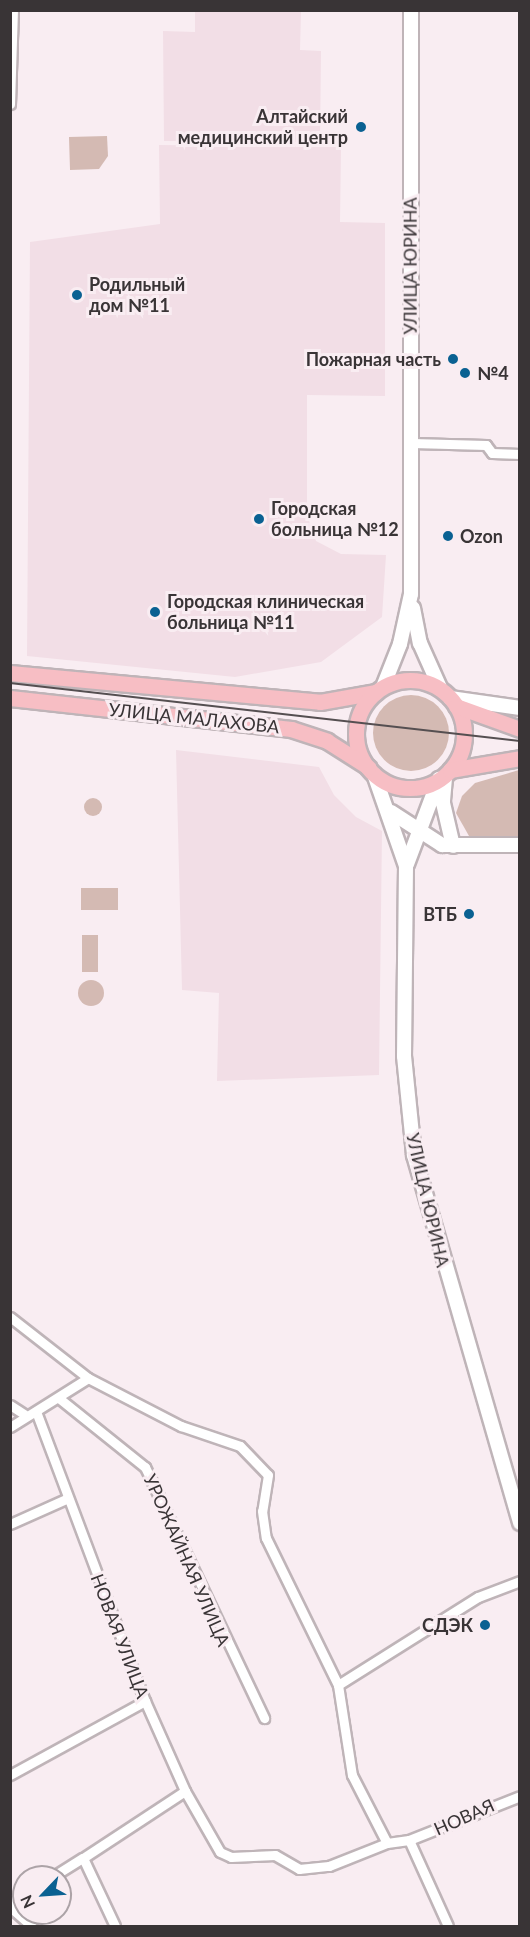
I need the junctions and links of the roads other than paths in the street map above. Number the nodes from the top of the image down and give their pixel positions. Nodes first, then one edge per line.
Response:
1 (13, 10) edge
2 (411, 10) edge
3 (10, 104) edge
4 (412, 443) junction
5 (519, 454) edge
6 (411, 594) junction
7 (10, 673) edge
8 (380, 689) junction
9 (10, 698) edge
10 (449, 698) junction
11 (519, 708) edge
12 (519, 729) edge
13 (519, 758) edge
14 (371, 771) junction
15 (445, 775) junction
16 (390, 811) junction
17 (417, 833) junction
18 (519, 845) edge
19 (453, 846) junction
20 (406, 866) junction
21 (10, 1317) edge
22 (88, 1378) junction
23 (60, 1399) junction
24 (10, 1405) edge
25 (24, 1414) junction
26 (37, 1414) junction
27 (10, 1427) edge
28 (66, 1499) junction
29 (519, 1523) edge
30 (10, 1524) edge
31 (519, 1581) edge
32 (338, 1685) junction
33 (145, 1701) junction
34 (264, 1718) dead end
35 (10, 1775) edge
36 (185, 1791) junction
37 (519, 1796) edge
38 (409, 1840) junction
39 (387, 1843) junction
40 (220, 1852) joint
41 (83, 1858) junction
42 (72, 1865) edge
43 (10, 1905) edge
44 (32, 1926) edge
45 (115, 1926) edge
46 (448, 1926) edge

1 - 3 street
2 - 4 main road, УЛИЦА ЮРИНА
4 - 5 street
4 - 6 main road, УЛИЦА ЮРИНА
6 - 8 main road, УЛИЦА ЮРИНА
6 - 10 main road, УЛИЦА ЮРИНА
7 - 8 main road, УЛИЦА МАЛАХОВА
8 - 10 main road
8 - 14 main road
9 - 14 main road, УЛИЦА МАЛАХОВА
10 - 11 main road
10 - 12 main road
10 - 15 main road
13 - 15 main road
14 - 15 main road
14 - 16 main road, УЛИЦА ЮРИНА
15 - 17 main road, УЛИЦА ЮРИНА
15 - 19 main road
16 - 17 main road
16 - 20 main road, УЛИЦА ЮРИНА
17 - 19 main road
17 - 20 main road, УЛИЦА ЮРИНА
18 - 19 main road
20 - 29 main road, УЛИЦА ЮРИНА
21 - 22 street
22 - 23 street
22 - 32 street
23 - 26 street
23 - 34 street, УРОЖАЙНАЯ УЛИЦА
24 - 25 street
25 - 26 street
25 - 27 street
26 - 28 street, НОВАЯ УЛИЦА
28 - 30 street
28 - 33 street, НОВАЯ УЛИЦА
31 - 32 street
32 - 39 street
33 - 35 street
33 - 36 street, НОВАЯ УЛИЦА
36 - 40 street, НОВАЯ УЛИЦА
36 - 41 street
37 - 38 street, НОВАЯ
38 - 39 street, НОВАЯ
38 - 46 street
39 - 40 street, НОВАЯ
41 - 42 street
41 - 45 street
43 - 44 street

